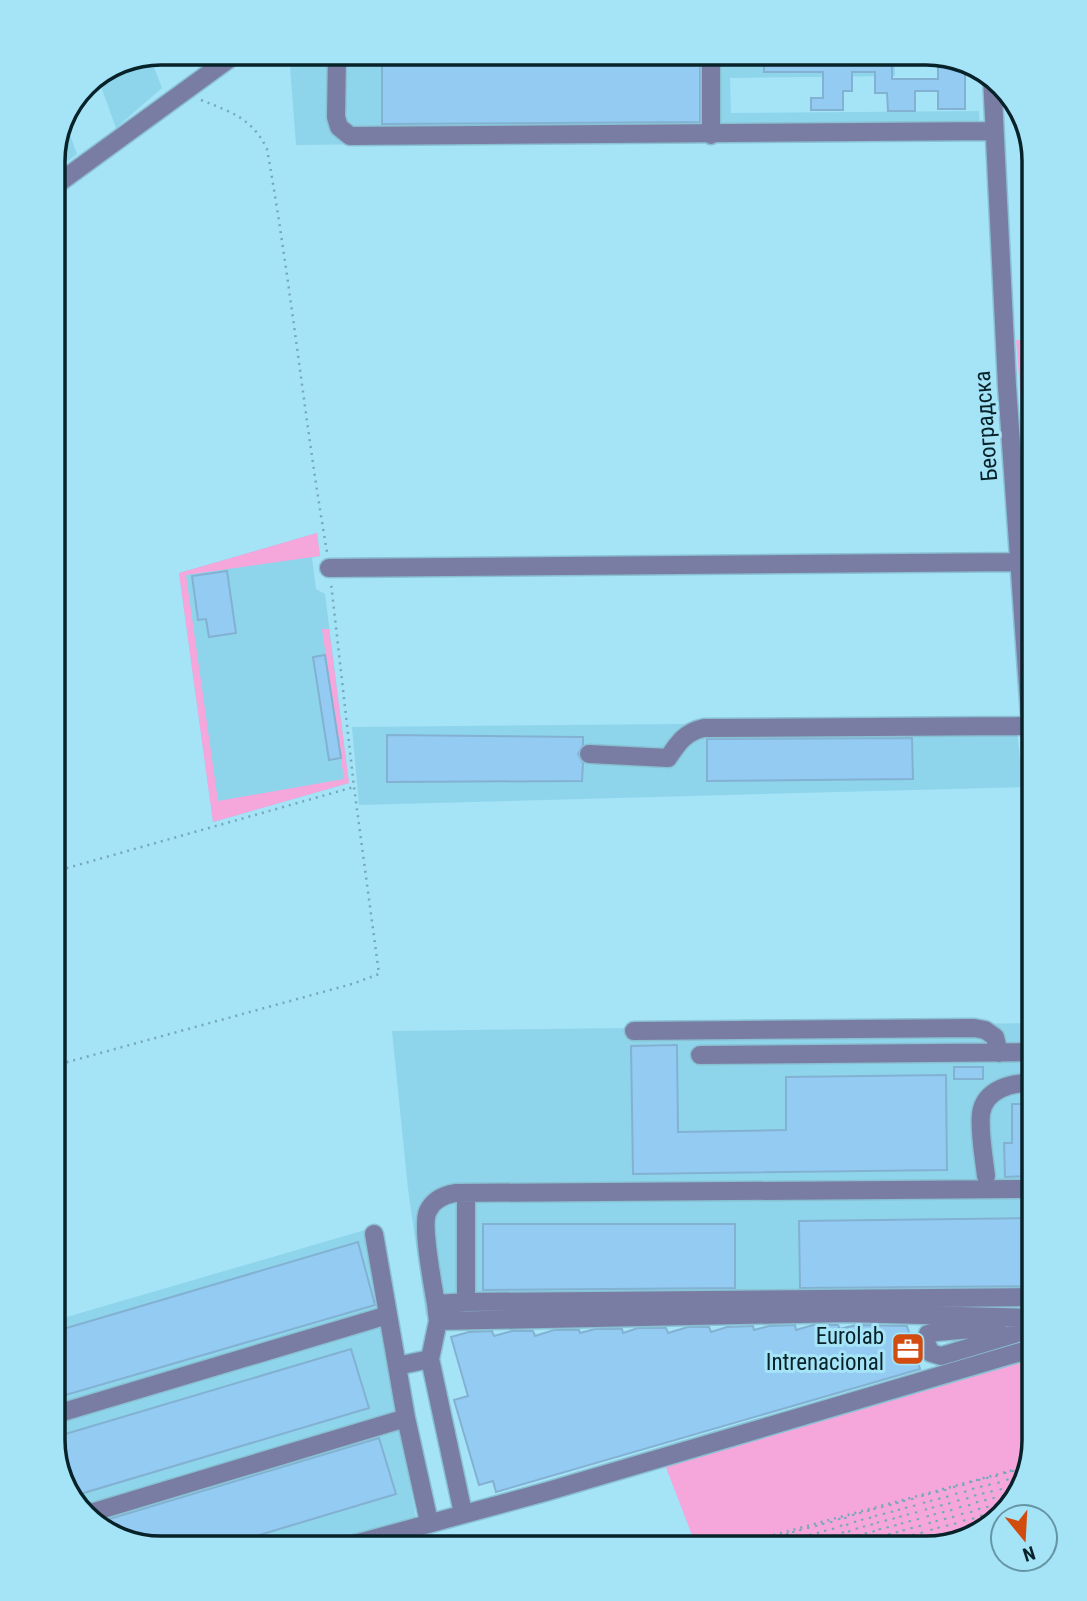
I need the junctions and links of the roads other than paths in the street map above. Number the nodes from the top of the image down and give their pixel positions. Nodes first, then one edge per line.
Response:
1 (220, 65) edge
2 (337, 65) edge
3 (711, 65) edge
4 (993, 92) edge
5 (994, 131) junction
6 (711, 135) junction
7 (65, 178) edge
8 (1022, 492) edge
9 (1015, 493) junction
10 (1019, 562) junction
11 (329, 568) road end
12 (1022, 607) edge
13 (1022, 726) edge
14 (589, 754) dead end
15 (634, 1031) dead end
16 (1022, 1052) edge
17 (999, 1053) junction
18 (699, 1055) dead end
19 (1022, 1084) edge
20 (986, 1176) dead end
21 (1022, 1189) edge
22 (466, 1193) junction
23 (374, 1234) dead end
24 (1022, 1297) edge
25 (466, 1302) junction
26 (437, 1313) junction
27 (388, 1315) junction
28 (1022, 1324) edge
29 (1022, 1325) edge
30 (1022, 1329) edge
31 (1022, 1352) edge
32 (430, 1359) junction
33 (397, 1366) junction
34 (65, 1411) edge
35 (406, 1418) junction
36 (97, 1511) edge
37 (463, 1513) junction
38 (429, 1522) junction
39 (381, 1536) edge

1 - 7 street
2 - 6 street
3 - 6 street
4 - 5 street, Београдска
5 - 6 street
5 - 9 street, Београдска
8 - 9 street
9 - 10 street, Београдска
10 - 11 street
10 - 12 street, Београдска
13 - 14 street
15 - 17 street
16 - 17 street
17 - 18 street
19 - 20 street
21 - 22 street
22 - 25 street
22 - 26 street
23 - 27 street
24 - 25 street
25 - 26 street
26 - 28 street
26 - 32 street
27 - 33 street
27 - 34 street
29 - 30 street
31 - 37 street
32 - 33 street
32 - 37 street
33 - 35 street
35 - 36 street
35 - 38 street
37 - 38 street
38 - 39 street

